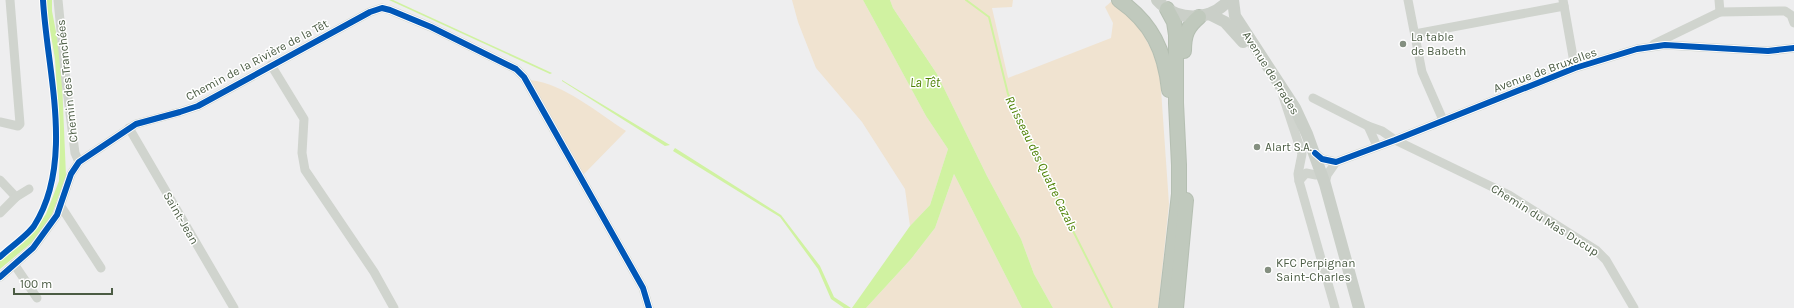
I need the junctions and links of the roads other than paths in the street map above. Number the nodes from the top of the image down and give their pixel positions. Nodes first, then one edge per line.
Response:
1 (10, 0) edge
2 (58, 0) edge
3 (1119, 0) edge
4 (1229, 0) edge
5 (1233, 0) edge
6 (1408, 0) edge
7 (1719, 0) edge
8 (1564, 3) edge
9 (1162, 4) edge
10 (1720, 12) junction
11 (1204, 16) junction
12 (1794, 23) edge
13 (1415, 34) junction
14 (1650, 47) junction
15 (1794, 48) edge
16 (272, 65) junction
17 (1575, 68) junction
18 (1180, 84) junction
19 (1283, 96) junction
20 (1313, 98) dead end
21 (1443, 120) junction
22 (0, 122) edge
23 (1368, 126) junction
24 (129, 128) junction
25 (1395, 140) junction
26 (1377, 146) junction
27 (1315, 153) junction
28 (79, 162) junction
29 (1336, 162) junction
30 (1316, 175) junction
31 (0, 180) edge
32 (1299, 181) junction
33 (1325, 184) junction
34 (29, 189) dead end
35 (16, 197) junction
36 (60, 206) junction
37 (0, 213) edge
38 (1175, 220) junction
39 (14, 264) junction
40 (102, 268) dead end
41 (0, 277) edge
42 (37, 298) dead end
43 (234, 308) edge
44 (394, 308) edge
45 (649, 308) edge
46 (1166, 308) edge
47 (1176, 308) edge
48 (1335, 308) edge
49 (1354, 308) edge
50 (1359, 308) edge
51 (1634, 308) edge

1 - 22 street
2 - 28 street, Chemin des Tranchées
3 - 38 highway
4 - 11 main road
5 - 27 main road, Avenue de Prades
6 - 13 street
7 - 10 street
8 - 13 street
8 - 17 street
9 - 11 main road
9 - 18 highway
10 - 12 street
10 - 14 street
11 - 18 highway
11 - 19 main road, Avenue de Prades
13 - 21 street
14 - 15 street, Avenue de Bruxelles
14 - 17 street, Avenue de Bruxelles
16 - 24 street, Chemin de la Rivière de la Têt
16 - 44 street
16 - 45 street, Chemin de la Rivière de la Têt
17 - 21 street, Avenue de Bruxelles
18 - 38 highway
18 - 47 highway
19 - 30 main road, Avenue de Prades
19 - 32 street
20 - 23 street, Chemin du Mas Ducup
21 - 25 street, Avenue de Bruxelles
23 - 25 street, Chemin du Mas Ducup
23 - 26 street
24 - 28 street, Chemin de la Rivière de la Têt
24 - 43 street, Saint-Jean
25 - 26 street, Avenue de Bruxelles
25 - 51 street, Chemin du Mas Ducup
26 - 29 street, Avenue de Bruxelles
27 - 29 street
27 - 33 main road, Avenue de Prades
28 - 36 street
29 - 33 street
30 - 32 street
30 - 49 main road, Avenue de Prades
31 - 35 street
32 - 48 street
33 - 50 main road, Avenue de Prades
34 - 35 street
35 - 37 street
36 - 39 street
36 - 40 street
38 - 46 highway
39 - 41 street
39 - 42 street

